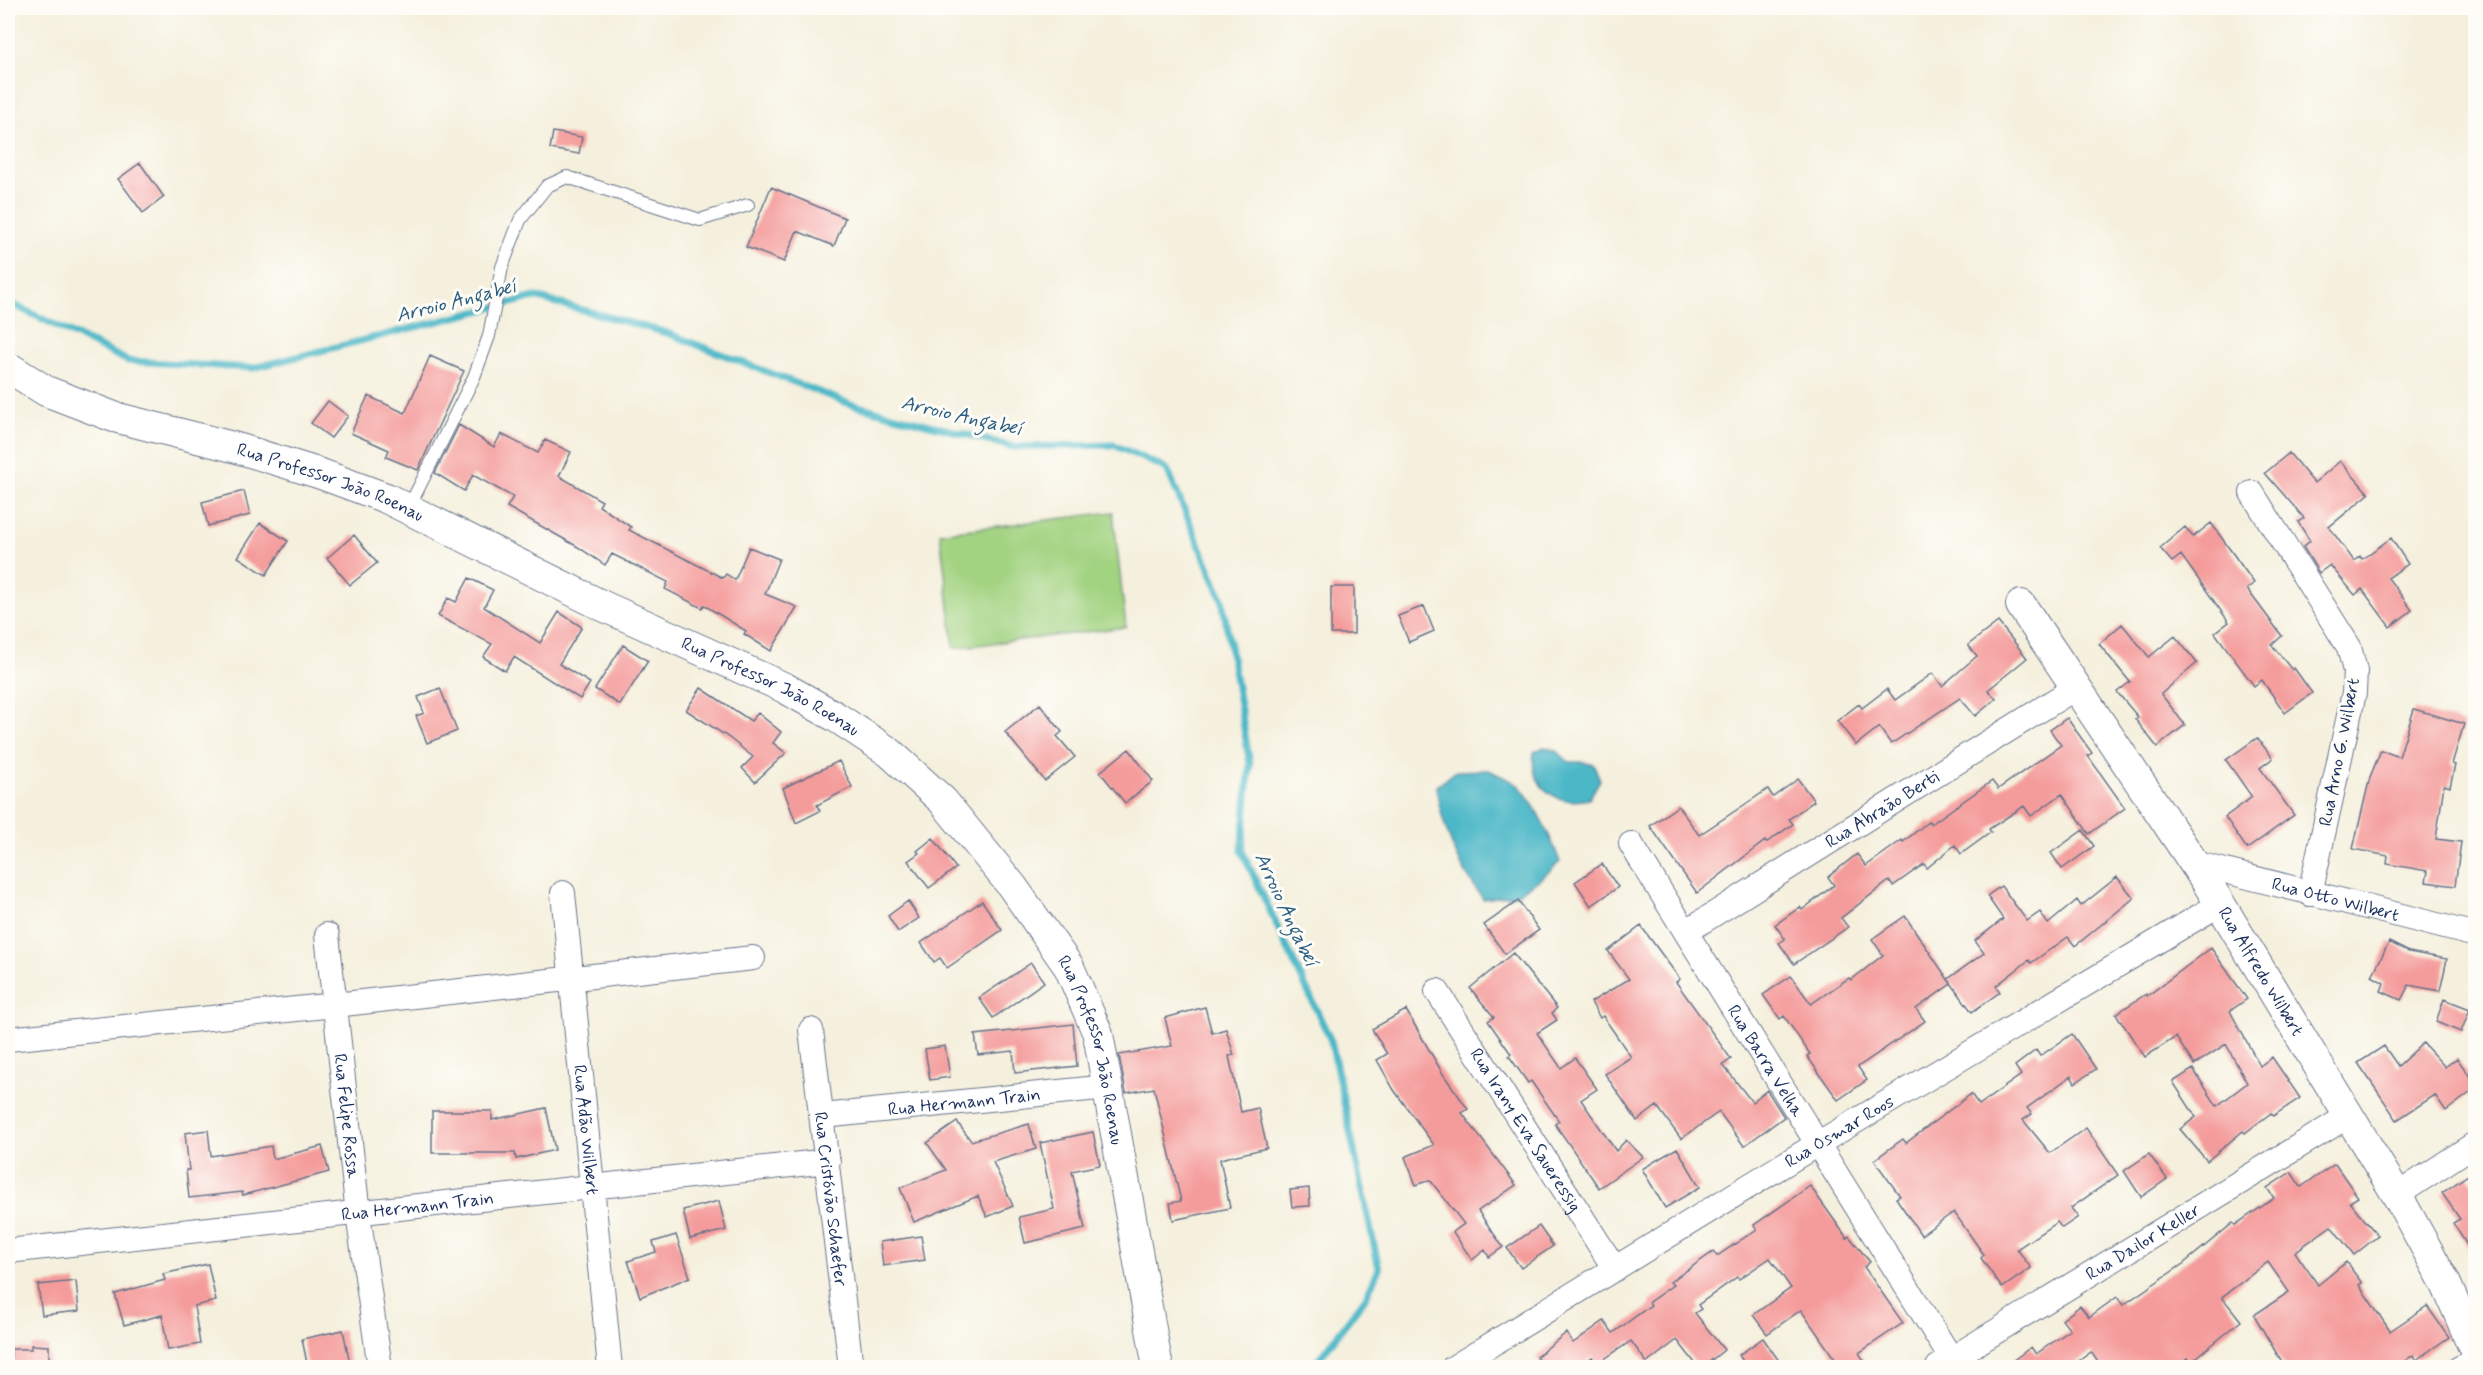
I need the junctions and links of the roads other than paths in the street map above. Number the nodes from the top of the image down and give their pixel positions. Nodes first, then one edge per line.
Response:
1 (748, 205) dead end
2 (8, 367) edge
3 (2252, 493) dead end
4 (408, 509) junction
5 (2020, 605) dead end
6 (2075, 688) junction
7 (1631, 844) dead end
8 (2194, 863) junction
9 (563, 893) dead end
10 (2310, 894) junction
11 (2220, 904) junction
12 (1687, 931) junction
13 (327, 935) dead end
14 (2475, 935) edge
15 (753, 958) dead end
16 (571, 979) junction
17 (1437, 991) dead end
18 (335, 1005) junction
19 (812, 1030) dead end
20 (8, 1039) edge
21 (1108, 1087) junction
22 (822, 1116) junction
23 (2348, 1116) junction
24 (1819, 1143) junction
25 (2475, 1143) edge
26 (828, 1161) junction
27 (591, 1186) junction
28 (2397, 1195) junction
29 (358, 1214) junction
30 (8, 1251) edge
31 (1615, 1269) junction
32 (2475, 1353) edge
33 (2475, 1360) edge
34 (1458, 1365) edge
35 (1949, 1365) edge
36 (380, 1368) edge
37 (610, 1368) edge
38 (851, 1368) edge
39 (1158, 1368) edge
40 (2460, 1368) edge

1 - 4 lane
2 - 4 street, Rua Professor João Roenau
3 - 10 street, Rua Arno G. Wilbert
4 - 21 street, Rua Professor João Roenau
5 - 6 street, Rua Alfredo Wilbert
6 - 8 street, Rua Alfredo Wilbert
6 - 12 street, Rua Abraão Berti
7 - 12 street, Rua Barra Velha
8 - 10 street, Rua Otto Wilbert
8 - 11 street, Rua Alfredo Wilbert
9 - 16 street, Rua Adão Wilbert
10 - 14 street, Rua Otto Wilbert
11 - 23 street, Rua Alfredo Wilbert
11 - 24 street, Rua Osmar Roos
12 - 24 street, Rua Barra Velha
13 - 18 street, Rua Felipe Rossa
15 - 16 street
16 - 18 street
16 - 27 street, Rua Adão Wilbert
17 - 31 street, Rua Irany Eva Saueressig
18 - 20 street
18 - 29 street, Rua Felipe Rossa
19 - 22 street, Rua Cristóvão Schaefer
21 - 22 street, Rua Hermann Train
21 - 39 street, Rua Professor João Roenau
22 - 26 street, Rua Cristóvão Schaefer
23 - 28 street, Rua Alfredo Wilbert
23 - 35 street, Rua Dailor Keller
24 - 31 street, Rua Osmar Roos
24 - 35 street, Rua Barra Velha
25 - 28 street
26 - 27 street, Rua Hermann Train
26 - 38 street, Rua Cristóvão Schaefer
27 - 29 street, Rua Hermann Train
27 - 37 street, Rua Adão Wilbert
28 - 32 street, Rua Alfredo Wilbert
29 - 30 street, Rua Hermann Train
29 - 36 street, Rua Felipe Rossa
31 - 34 street, Rua Osmar Roos
33 - 40 street

